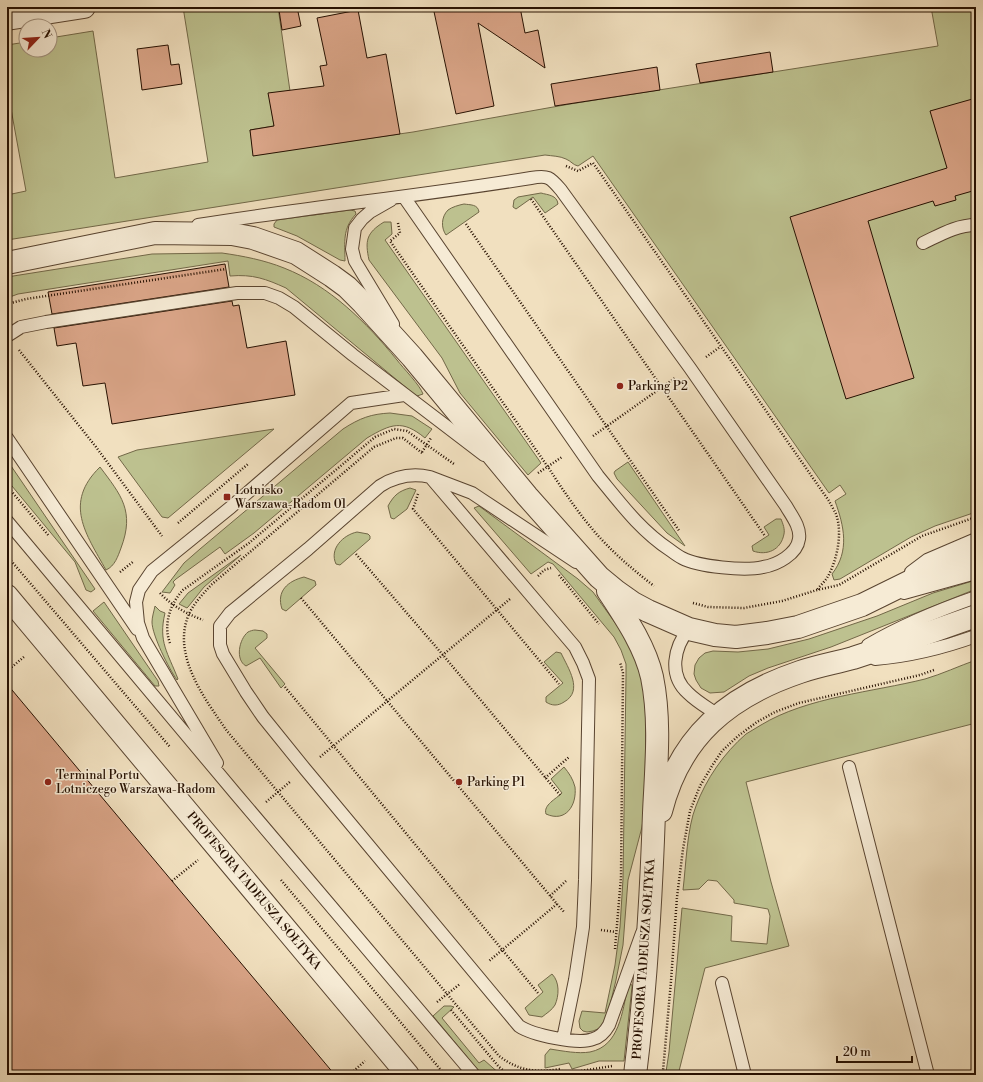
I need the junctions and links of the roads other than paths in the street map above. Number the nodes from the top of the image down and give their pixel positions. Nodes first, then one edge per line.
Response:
1 (84, 7) edge
2 (7, 19) edge
3 (399, 198) junction
4 (976, 225) edge
5 (155, 233) junction
6 (922, 243) dead end
7 (7, 263) edge
8 (7, 336) edge
9 (412, 357) junction
10 (404, 395) junction
11 (7, 438) edge
12 (509, 475) junction
13 (427, 476) junction
14 (7, 521) edge
15 (976, 539) edge
16 (976, 556) edge
17 (976, 573) edge
18 (599, 576) junction
19 (7, 596) edge
20 (976, 597) edge
21 (862, 605) junction
22 (976, 616) edge
23 (689, 629) junction
24 (976, 636) edge
25 (143, 638) junction
26 (840, 662) junction
27 (718, 715) junction
28 (849, 767) dead end
29 (235, 793) junction
30 (653, 843) junction
31 (649, 913) junction
32 (722, 983) dead end
33 (563, 1039) junction
34 (635, 1072) edge
35 (408, 1075) edge
36 (474, 1075) edge
37 (745, 1075) edge
38 (928, 1075) edge

1 - 2 street
3 - 3 lane
3 - 5 lane
3 - 9 lane
4 - 6 lane
5 - 7 street
5 - 9 street
8 - 10 lane
9 - 12 street
10 - 12 lane
10 - 25 lane
11 - 25 lane
12 - 18 street
13 - 18 lane
13 - 33 lane
13 - 33 lane
14 - 29 lane
15 - 21 lane
16 - 21 street
17 - 21 lane
18 - 23 street
18 - 30 street, PROFESORA TADEUSZA SOŁTYKA
19 - 35 street, PROFESORA TADEUSZA SOŁTYKA
20 - 26 lane, PROFESORA TADEUSZA SOŁTYKA
21 - 23 street
22 - 26 street, PROFESORA TADEUSZA SOŁTYKA
23 - 27 lane
24 - 26 lane, PROFESORA TADEUSZA SOŁTYKA
25 - 29 lane
26 - 27 street, PROFESORA TADEUSZA SOŁTYKA
27 - 30 street, PROFESORA TADEUSZA SOŁTYKA
28 - 38 lane
29 - 36 lane
30 - 31 street, PROFESORA TADEUSZA SOŁTYKA
31 - 33 lane
31 - 34 street, PROFESORA TADEUSZA SOŁTYKA
32 - 37 lane

